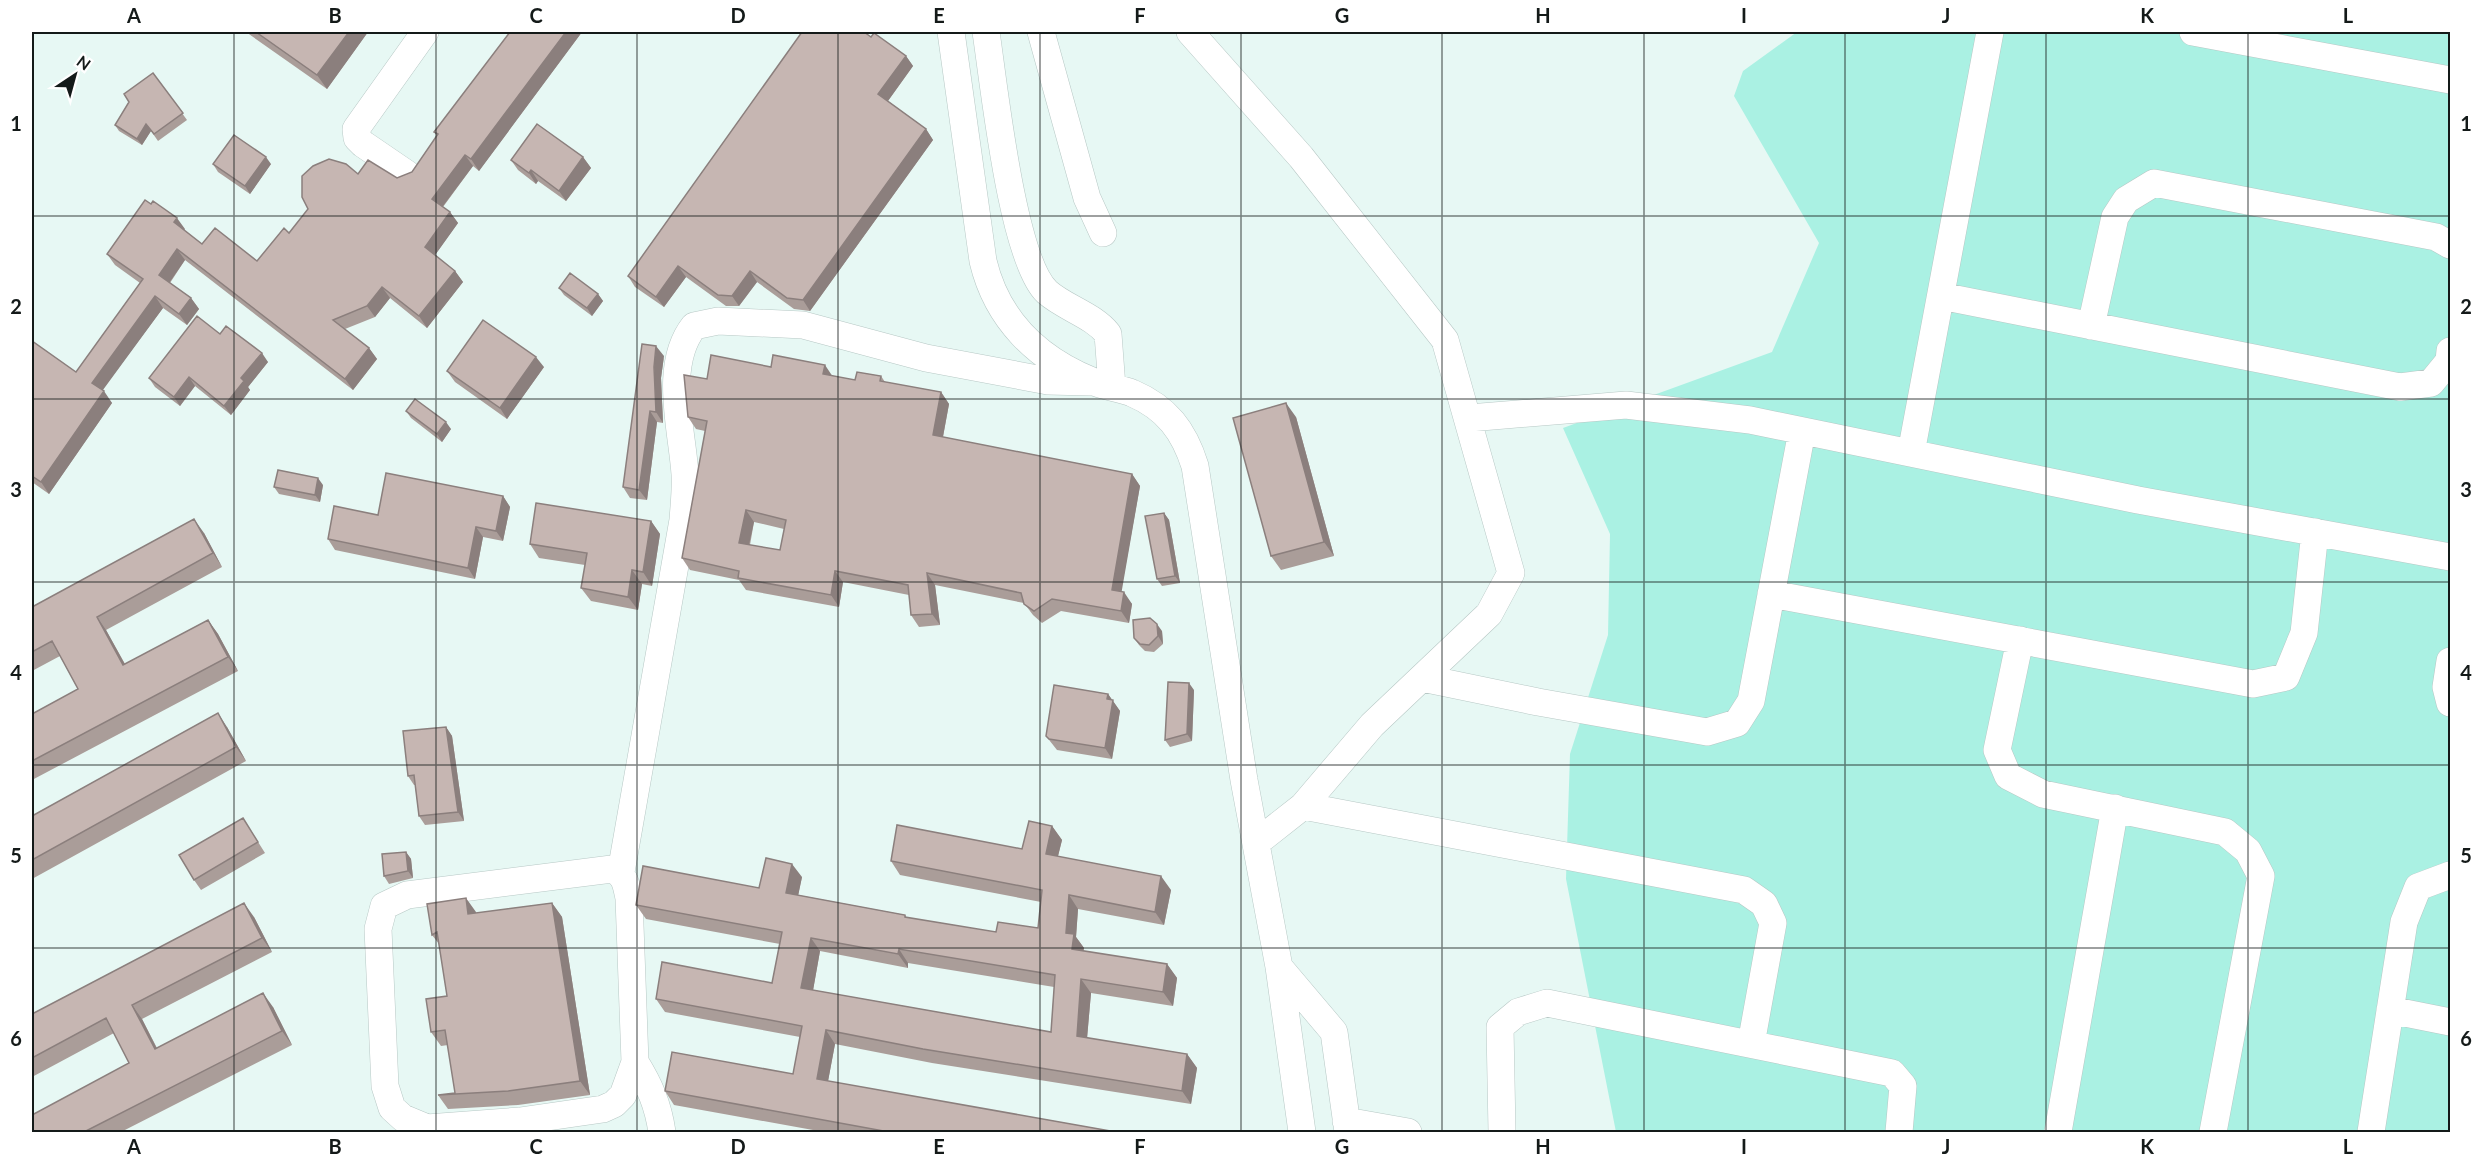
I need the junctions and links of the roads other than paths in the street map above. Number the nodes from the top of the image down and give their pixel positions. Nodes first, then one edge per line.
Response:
1 (425, 32) edge
2 (951, 32) edge
3 (986, 32) edge
4 (1041, 32) edge
5 (1190, 32) edge
6 (1989, 32) edge
7 (2193, 32) edge
8 (2451, 80) edge
9 (407, 174) edge
10 (1103, 233) dead end
11 (2451, 245) edge
12 (1941, 297) junction
13 (2091, 326) junction
14 (2451, 351) edge
15 (1102, 384) junction
16 (1469, 418) junction
17 (1802, 431) junction
18 (1911, 453) junction
19 (2315, 532) junction
20 (2451, 557) edge
21 (1771, 594) junction
22 (2020, 640) junction
23 (2451, 661) edge
24 (1422, 678) junction
25 (2451, 703) edge
26 (1303, 806) junction
27 (2115, 808) junction
28 (1256, 843) junction
29 (621, 872) junction
30 (2451, 874) edge
31 (1279, 967) junction
32 (2390, 1010) junction
33 (2451, 1022) edge
34 (1751, 1044) junction
35 (635, 1062) junction
36 (1347, 1127) edge
37 (662, 1132) edge
38 (1302, 1132) edge
39 (1407, 1132) edge
40 (1502, 1132) edge
41 (1899, 1132) edge
42 (2058, 1132) edge
43 (2213, 1132) edge
44 (2371, 1132) edge

1 - 9 street
2 - 15 street
3 - 15 street
4 - 10 street
5 - 16 street
6 - 12 street
7 - 8 street
11 - 13 street
12 - 13 street
12 - 18 street
13 - 14 street
15 - 28 street
15 - 29 street
16 - 17 street
16 - 24 street
17 - 18 street
17 - 21 street
18 - 19 street
19 - 20 street
19 - 22 street
21 - 22 street
21 - 24 street
22 - 27 street
23 - 25 street
24 - 26 street
26 - 28 street
26 - 34 street
27 - 42 street
27 - 43 street
28 - 31 street
29 - 35 street
29 - 35 street
30 - 32 street
31 - 36 street
31 - 38 street
32 - 33 street
32 - 44 street
34 - 40 street
34 - 41 street
35 - 37 street
36 - 39 street

